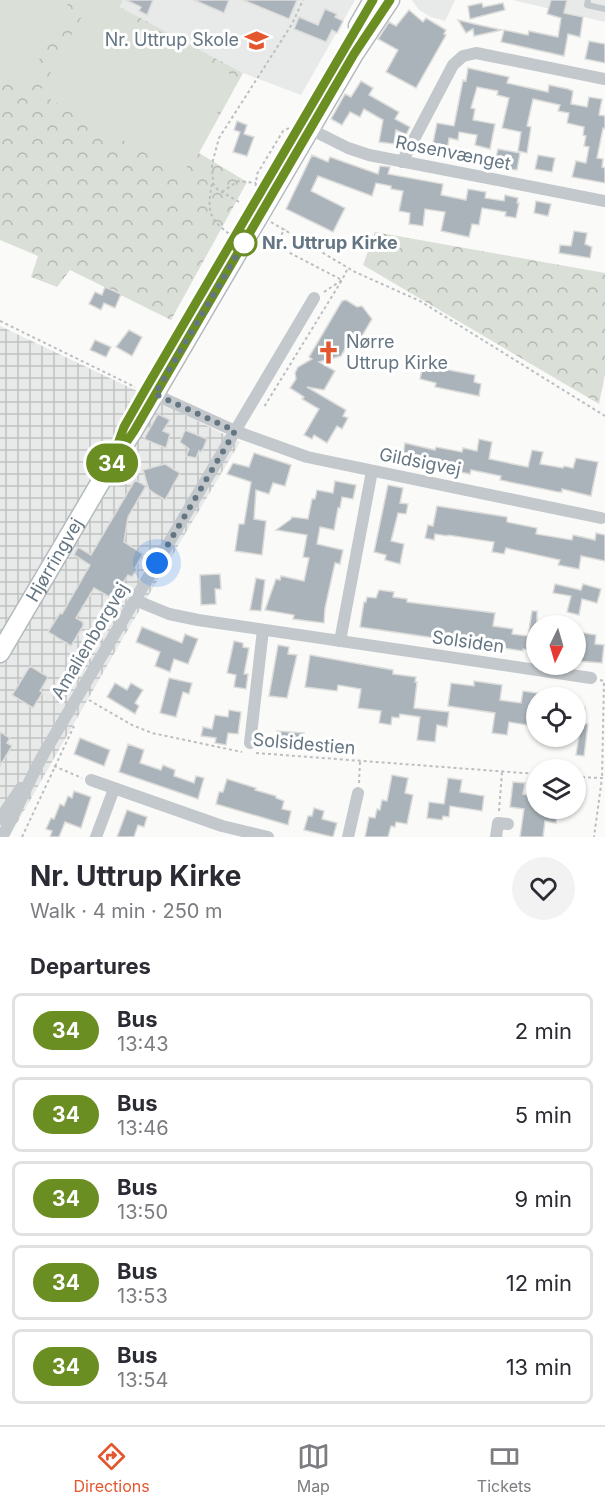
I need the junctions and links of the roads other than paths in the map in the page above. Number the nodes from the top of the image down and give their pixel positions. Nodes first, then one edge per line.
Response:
1 (373, 0) edge
2 (390, 0) edge
3 (588, 0) edge
4 (605, 9) edge
5 (605, 79) edge
6 (305, 126) junction
7 (402, 162) junction
8 (605, 201) edge
9 (314, 298) road end
10 (150, 392) junction
11 (235, 431) junction
12 (372, 471) junction
13 (601, 518) dead end
14 (135, 600) junction
15 (263, 630) junction
16 (340, 641) junction
17 (0, 653) edge
18 (600, 679) edge
19 (250, 742) dead end
20 (31, 776) junction
21 (91, 780) road end
22 (114, 789) junction
23 (358, 793) road end
24 (0, 819) edge
25 (503, 824) road end
26 (221, 831) edge
27 (2, 837) edge
28 (96, 837) edge
29 (268, 837) edge
30 (348, 837) edge
31 (496, 837) edge

1 - 6 main road, Hjørringvej
2 - 6 main road, Hjørringvej
3 - 4 lane
5 - 7 street
6 - 7 street, Rosenvænget
6 - 10 main road, Hjørringvej
6 - 10 main road, Hjørringvej
7 - 8 street, Rosenvænget
9 - 11 street, Amalienborgvej
10 - 11 street
10 - 17 main road, Hjørringvej
11 - 12 street, Gildsigvej
11 - 14 street, Amalienborgvej
12 - 13 street, Gildsigvej
12 - 16 street
14 - 15 street, Solsiden
14 - 20 street, Amalienborgvej
15 - 16 street, Solsiden
15 - 19 street
16 - 18 street, Solsiden
20 - 24 street, Amalienborgvej
20 - 27 street, Amalienborgvej
21 - 22 street
22 - 26 street
22 - 28 street
23 - 30 street
25 - 31 street
26 - 29 street

